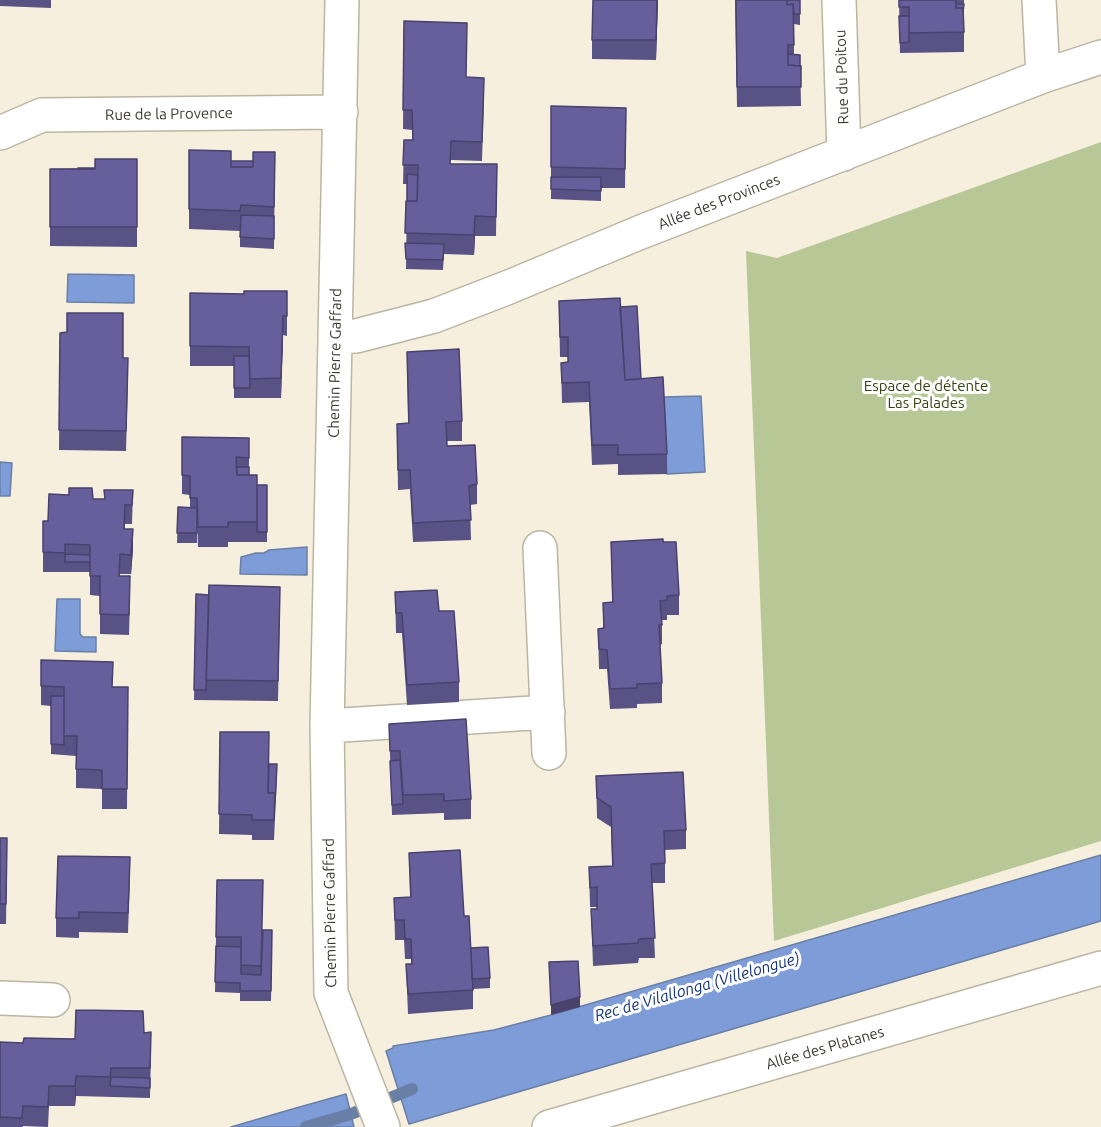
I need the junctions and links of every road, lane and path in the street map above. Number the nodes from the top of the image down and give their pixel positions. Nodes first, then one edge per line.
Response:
1 (342, 0) edge
2 (839, 0) edge
3 (1039, 0) edge
4 (1101, 57) edge
5 (1043, 76) junction
6 (341, 112) junction
7 (0, 133) edge
8 (844, 154) junction
9 (335, 337) junction
10 (540, 549) dead end
11 (548, 712) junction
12 (327, 726) junction
13 (549, 753) dead end
14 (1101, 968) edge
15 (0, 998) edge
16 (53, 1000) dead end
17 (383, 1127) edge
18 (549, 1127) edge

1 - 6 street, Chemin Pierre Gaffard
2 - 8 street, Rue du Poitou
3 - 5 street
4 - 5 street, Allée des Provinces
5 - 8 street, Allée des Provinces
6 - 7 street, Rue de la Provence
6 - 9 street, Chemin Pierre Gaffard
8 - 9 street, Allée des Provinces
9 - 12 street, Chemin Pierre Gaffard
10 - 11 street
11 - 12 street
11 - 13 street
12 - 17 street, Chemin Pierre Gaffard
14 - 18 street, Allée des Platanes
15 - 16 street

